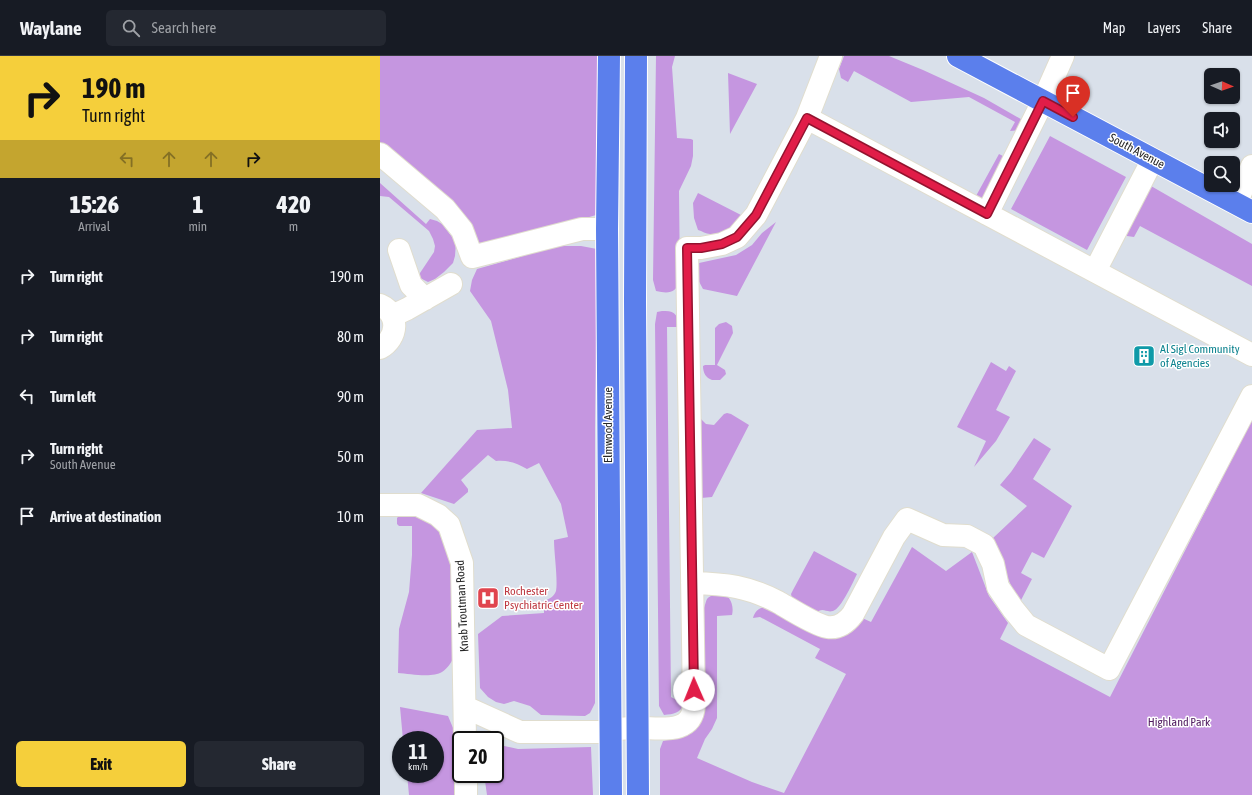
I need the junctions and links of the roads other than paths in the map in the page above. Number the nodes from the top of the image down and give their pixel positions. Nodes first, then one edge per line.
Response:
1 (609, 56) edge
2 (636, 56) edge
3 (831, 56) edge
4 (958, 56) edge
5 (1063, 56) edge
6 (1043, 101) junction
7 (807, 118) junction
8 (380, 154) edge
9 (1153, 159) junction
10 (1252, 166) edge
11 (1244, 208) edge
12 (987, 214) junction
13 (606, 229) junction
14 (399, 250) dead end
15 (1095, 271) junction
16 (450, 284) dead end
17 (425, 299) junction
18 (386, 310) edge
19 (380, 348) edge
20 (1252, 355) edge
21 (1252, 396) edge
22 (380, 505) edge
23 (692, 583) junction
24 (465, 707) junction
25 (638, 728) junction
26 (609, 730) junction
27 (465, 731) edge
28 (466, 783) edge
29 (466, 795) edge
30 (611, 795) edge
31 (638, 795) edge

1 - 13 main road, Elmwood Avenue
2 - 25 main road
3 - 7 street
4 - 6 main road, South Avenue
5 - 6 street
6 - 9 main road, South Avenue
6 - 12 street
7 - 12 street
7 - 23 street
8 - 13 street
9 - 11 main road, South Avenue
9 - 15 street
10 - 11 street
12 - 15 street
13 - 26 main road, Elmwood Avenue
14 - 17 street
15 - 20 street
16 - 17 street
17 - 18 street
18 - 19 street
21 - 23 street
22 - 24 street, Knab Troutman Road
23 - 25 street
24 - 26 street
24 - 27 street, Knab Troutman Road
25 - 26 street
25 - 31 main road
26 - 30 main road, Elmwood Avenue
28 - 29 street

